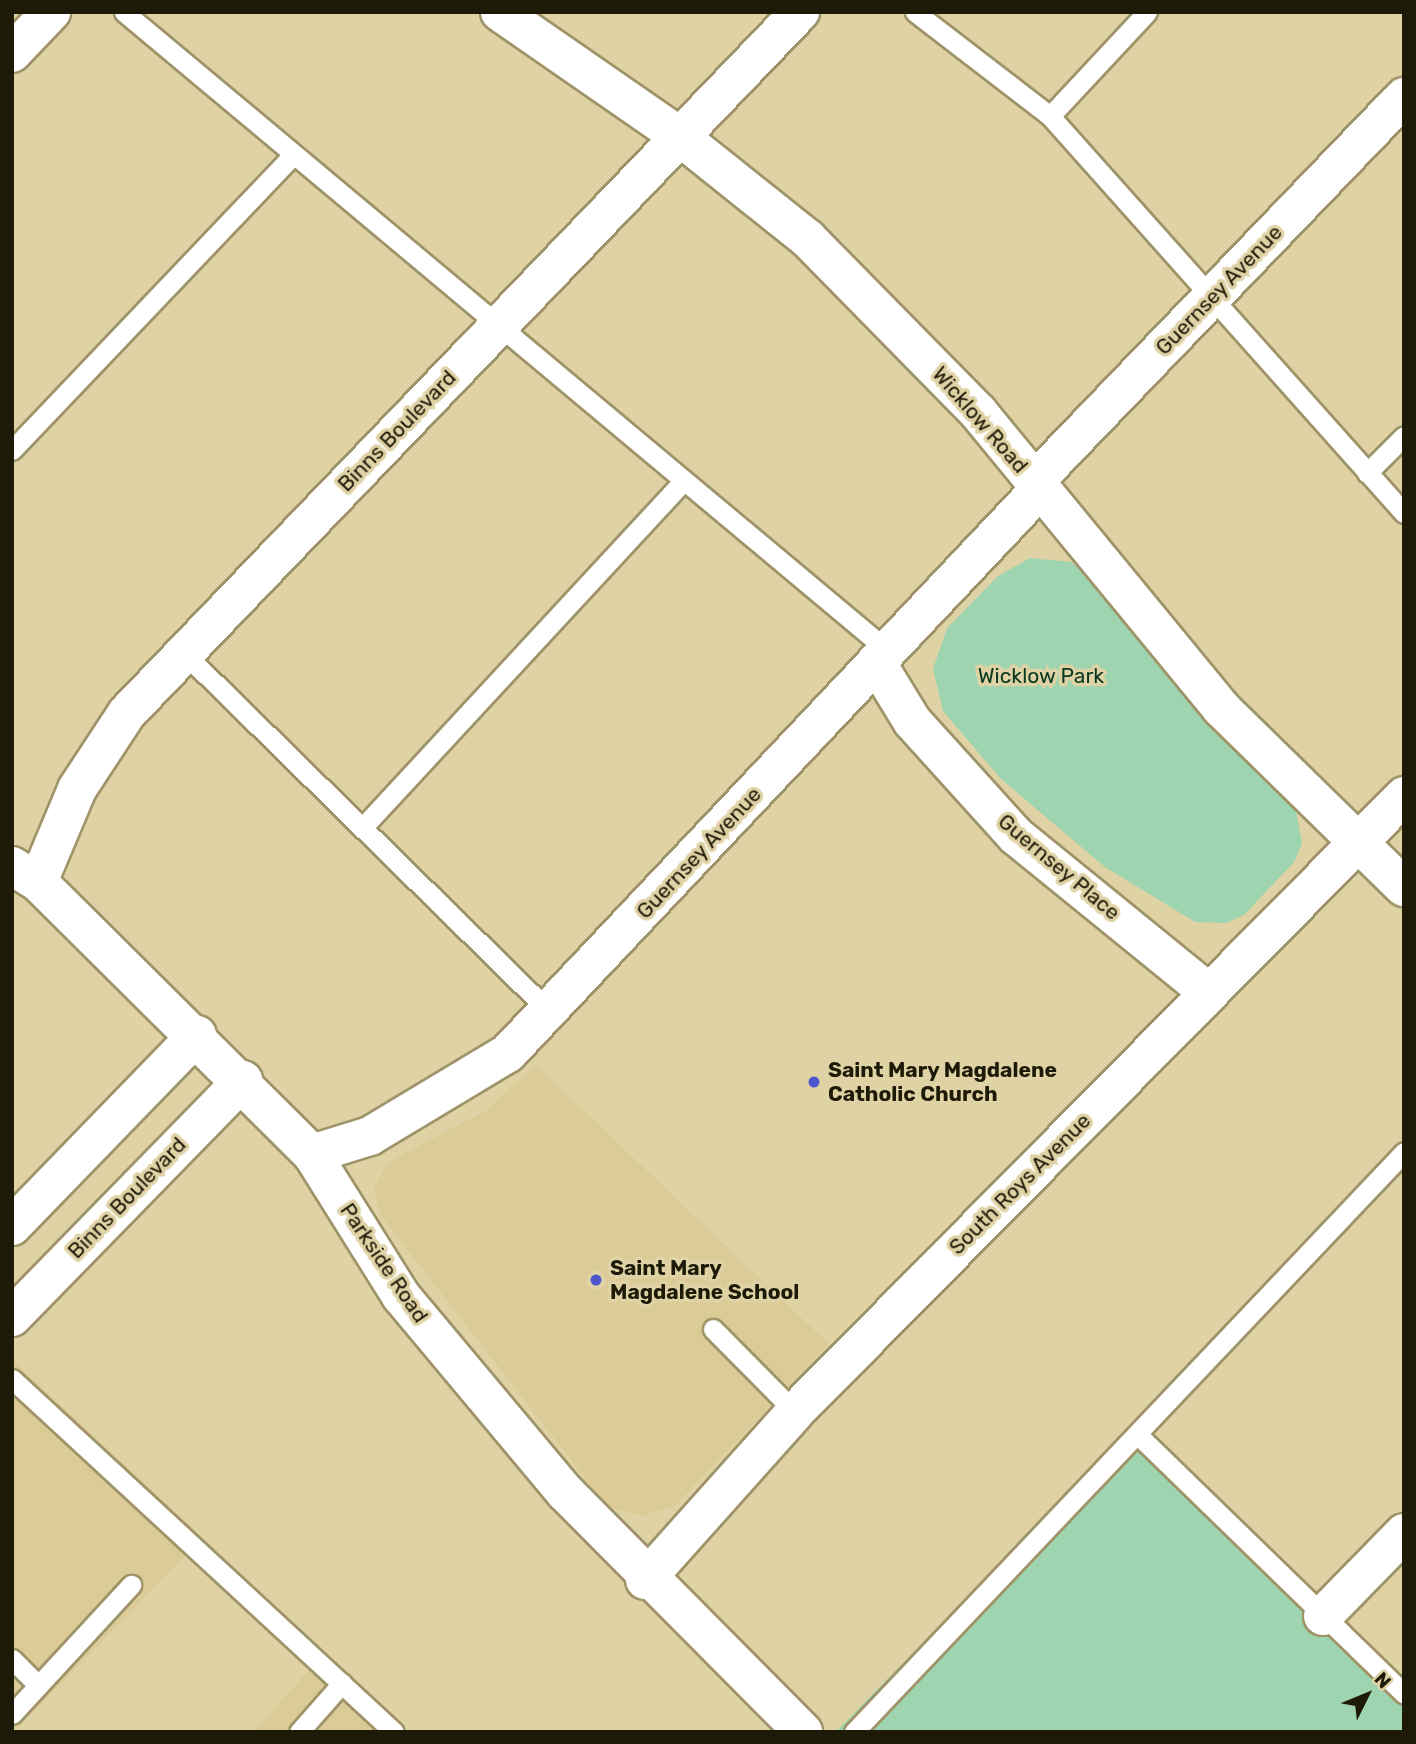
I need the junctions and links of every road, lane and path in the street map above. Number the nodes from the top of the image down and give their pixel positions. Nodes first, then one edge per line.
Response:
1 (51, 12) edge
2 (124, 12) edge
3 (500, 12) edge
4 (800, 12) edge
5 (915, 12) edge
6 (1147, 12) edge
7 (12, 53) edge
8 (1404, 97) edge
9 (1050, 116) junction
10 (679, 136) junction
11 (292, 157) junction
12 (1208, 301) junction
13 (501, 322) junction
14 (1404, 436) edge
15 (12, 450) edge
16 (1367, 473) junction
17 (683, 481) junction
18 (1037, 486) junction
19 (1404, 513) edge
20 (184, 653) junction
21 (882, 656) junction
22 (1404, 796) edge
23 (362, 828) junction
24 (1357, 843) junction
25 (25, 874) edge
26 (1404, 887) edge
27 (1207, 991) junction
28 (549, 1011) junction
29 (197, 1035) junction
30 (243, 1080) junction
31 (1404, 1152) edge
32 (312, 1154) junction
33 (12, 1226) edge
34 (12, 1317) edge
35 (713, 1329) dead end
36 (15, 1386) edge
37 (795, 1412) junction
38 (1137, 1434) junction
39 (1404, 1533) edge
40 (645, 1580) junction
41 (131, 1586) dead end
42 (1323, 1616) junction
43 (12, 1658) edge
44 (342, 1683) junction
45 (38, 1685) junction
46 (1404, 1694) edge
47 (12, 1714) edge
48 (299, 1732) edge
49 (394, 1732) edge
50 (803, 1732) edge
51 (854, 1732) edge

1 - 7 street
2 - 11 lane
3 - 10 street, Wicklow Road
4 - 10 street, Binns Boulevard
5 - 9 lane
6 - 9 lane
8 - 12 street, Guernsey Avenue
9 - 12 lane
10 - 13 street, Binns Boulevard
10 - 18 street, Wicklow Road
11 - 13 lane
11 - 15 lane
12 - 16 lane
12 - 18 street, Guernsey Avenue
13 - 17 lane
13 - 20 street, Binns Boulevard
14 - 16 lane
16 - 19 lane
17 - 21 lane
17 - 23 lane
18 - 21 street, Guernsey Avenue
18 - 24 street, Wicklow Road
20 - 23 lane
20 - 25 street, Binns Boulevard
21 - 27 street, Guernsey Place
21 - 28 street, Guernsey Avenue
22 - 24 street, South Roys Avenue
23 - 28 lane
24 - 26 street, Wicklow Road
24 - 27 street, South Roys Avenue
25 - 29 street, Parkside Road
27 - 37 street, South Roys Avenue
28 - 32 street, Guernsey Avenue
29 - 30 street, Parkside Road
29 - 33 street
30 - 32 street, Parkside Road
30 - 34 street, Binns Boulevard
31 - 38 lane
32 - 40 street, Parkside Road
35 - 37 lane
36 - 44 lane
37 - 40 street, South Roys Avenue
38 - 42 lane
38 - 51 lane
39 - 42 street
40 - 50 street, Parkside Road
41 - 45 lane
42 - 46 lane
43 - 45 lane
44 - 48 lane
44 - 49 lane
45 - 47 lane

